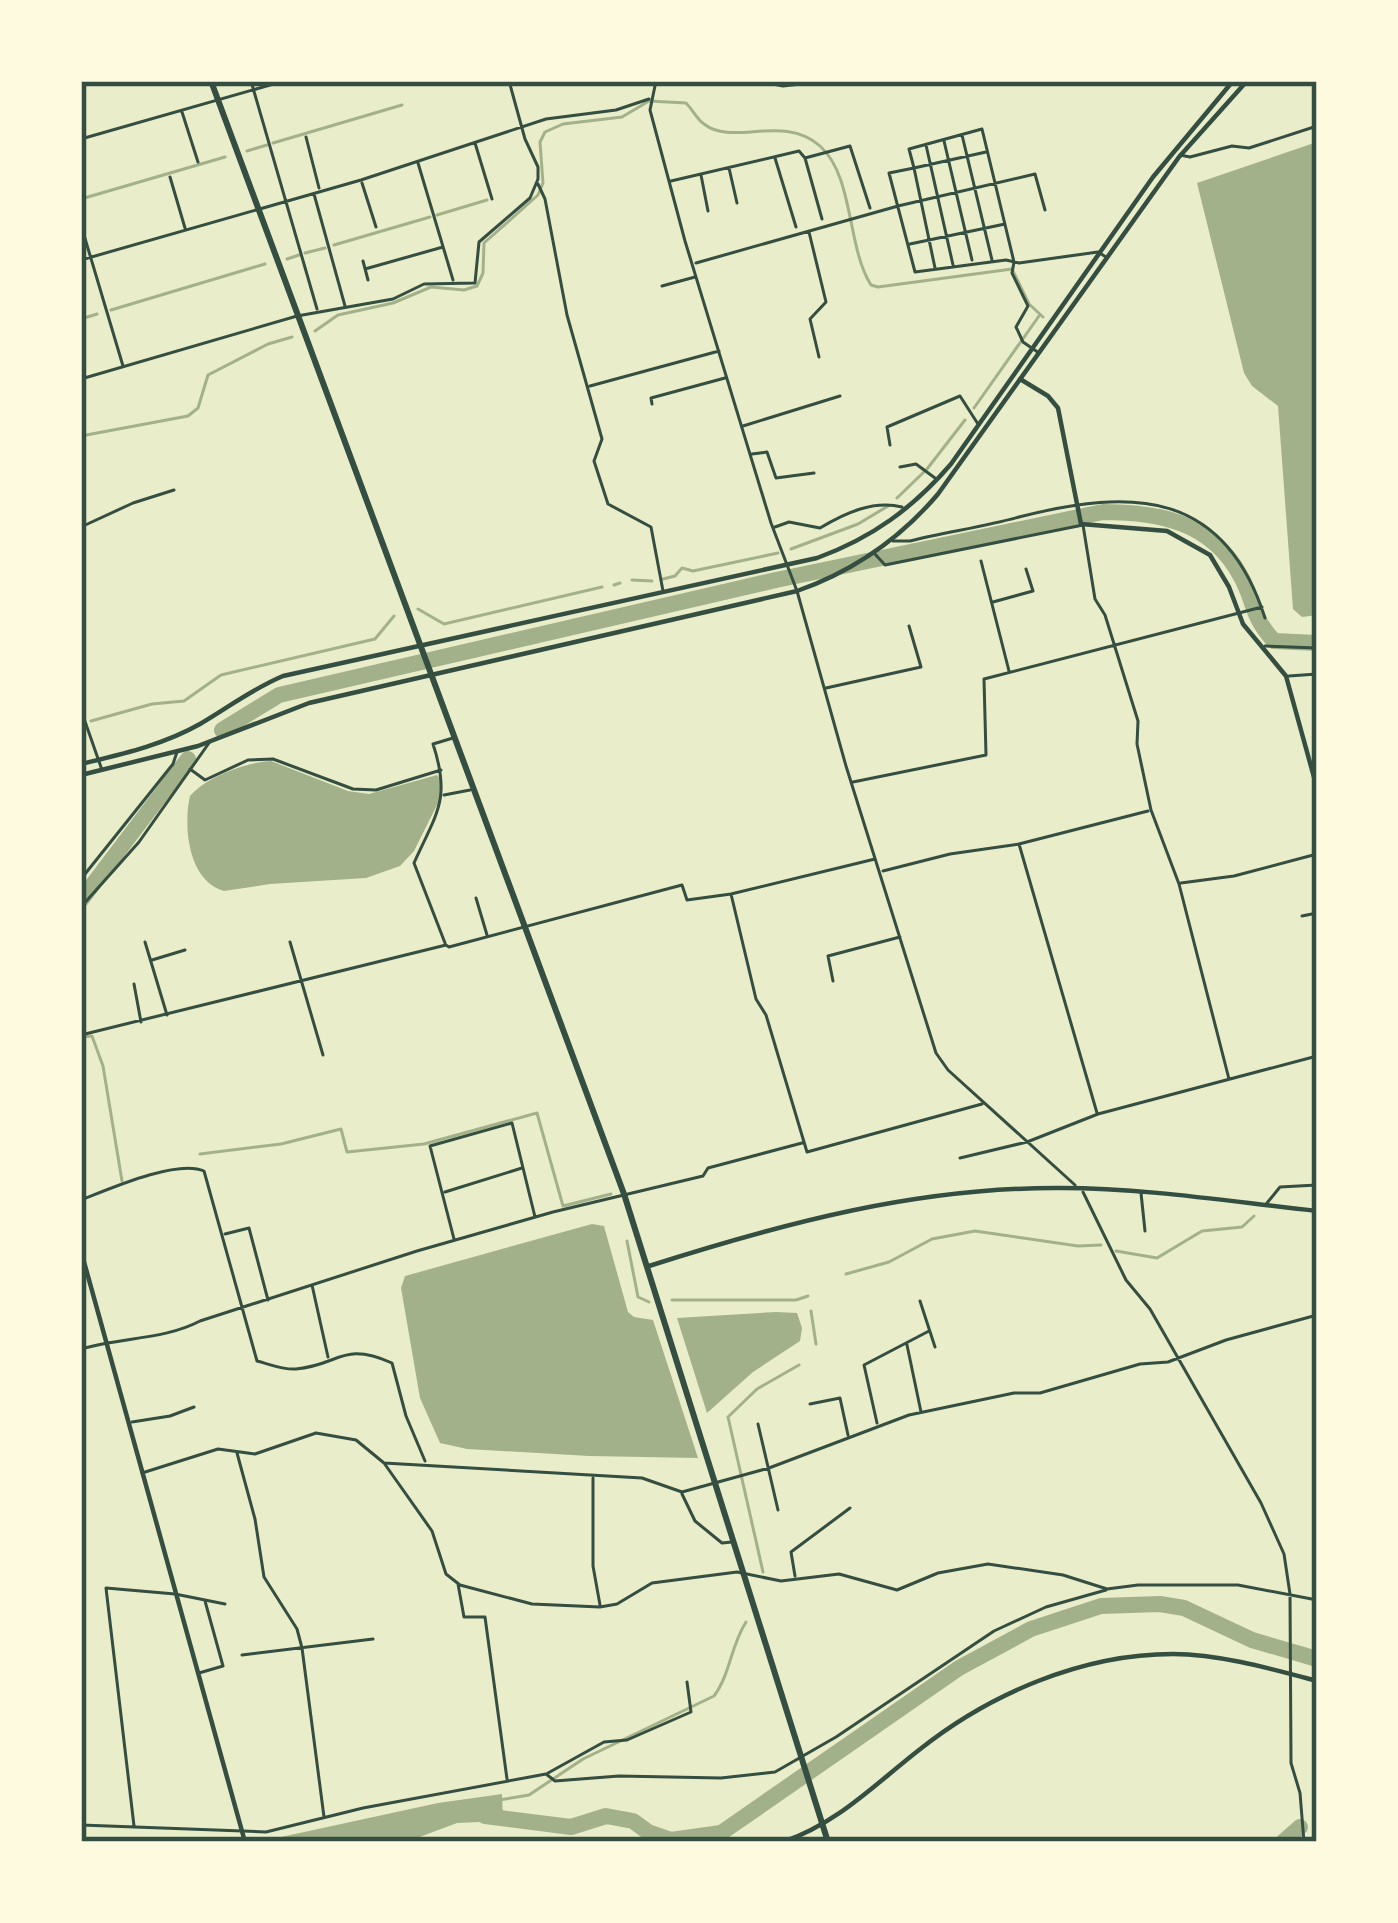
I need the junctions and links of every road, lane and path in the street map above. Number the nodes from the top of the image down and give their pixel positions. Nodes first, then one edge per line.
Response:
1 (211, 81) edge
2 (251, 81) edge
3 (284, 81) edge
4 (509, 81) edge
5 (656, 81) edge
6 (757, 81) edge
7 (827, 81) edge
8 (1232, 81) edge
9 (1247, 81) edge
10 (254, 90) junction
11 (651, 99) junction
12 (218, 101) junction
13 (182, 110) junction
14 (1317, 126) edge
15 (523, 128) junction
16 (962, 134) junction
17 (306, 137) dead end
18 (81, 139) edge
19 (944, 140) junction
20 (476, 143) junction
21 (926, 144) junction
22 (988, 152) junction
23 (1171, 153) junction
24 (1180, 155) junction
25 (967, 156) junction
26 (775, 157) junction
27 (805, 158) junction
28 (948, 160) junction
29 (198, 162) dead end
30 (417, 162) junction
31 (931, 164) junction
32 (728, 166) junction
33 (914, 168) junction
34 (700, 173) junction
35 (170, 177) dead end
36 (538, 179) junction
37 (362, 180) junction
38 (669, 181) junction
39 (995, 184) junction
40 (975, 188) junction
41 (317, 192) junction
42 (956, 193) junction
43 (938, 197) junction
44 (493, 199) dead end
45 (286, 200) junction
46 (921, 201) junction
47 (737, 203) dead end
48 (898, 206) junction
49 (256, 208) junction
50 (870, 208) dead end
51 (1045, 210) dead end
52 (708, 211) dead end
53 (821, 219) dead end
54 (1005, 224) junction
55 (81, 225) edge
56 (796, 226) dead end
57 (376, 227) dead end
58 (985, 228) junction
59 (185, 230) junction
60 (808, 230) junction
61 (966, 232) junction
62 (946, 236) junction
63 (929, 240) junction
64 (908, 244) junction
65 (443, 247) junction
66 (1098, 252) junction
67 (90, 257) junction
68 (1108, 258) junction
69 (81, 260) edge
70 (363, 261) dead end
71 (993, 262) junction
72 (692, 264) junction
73 (974, 264) junction
74 (1014, 264) junction
75 (953, 267) junction
76 (365, 269) junction
77 (935, 269) junction
78 (696, 277) junction
79 (368, 280) dead end
80 (453, 280) dead end
81 (662, 286) dead end
82 (345, 306) junction
83 (318, 311) junction
84 (296, 316) junction
85 (1033, 349) junction
86 (719, 351) junction
87 (1041, 354) junction
88 (819, 356) dead end
89 (124, 368) junction
90 (1014, 375) junction
91 (727, 377) junction
92 (81, 379) edge
93 (1022, 380) junction
94 (588, 386) junction
95 (840, 396) dead end
96 (652, 404) dead end
97 (979, 425) junction
98 (742, 427) junction
99 (986, 429) junction
100 (890, 445) dead end
101 (750, 455) junction
102 (900, 467) dead end
103 (814, 473) dead end
104 (938, 480) junction
105 (174, 490) dead end
106 (1076, 504) junction
107 (908, 509) junction
108 (1082, 524) junction
109 (81, 527) edge
110 (773, 527) junction
111 (891, 543) junction
112 (874, 553) junction
113 (981, 560) dead end
114 (789, 568) junction
115 (1026, 568) dead end
116 (796, 587) junction
117 (664, 592) junction
118 (992, 602) junction
119 (1262, 607) junction
120 (1241, 612) junction
121 (1265, 618) dead end
122 (909, 626) dead end
123 (1114, 645) junction
124 (1259, 646) junction
125 (421, 648) junction
126 (1317, 648) edge
127 (428, 671) junction
128 (1010, 673) junction
129 (1317, 674) edge
130 (1286, 676) junction
131 (824, 689) junction
132 (81, 710) edge
133 (452, 738) junction
134 (210, 741) junction
135 (178, 752) junction
136 (100, 759) junction
137 (81, 764) edge
138 (102, 770) junction
139 (190, 770) junction
140 (441, 770) junction
141 (81, 775) edge
142 (851, 782) junction
143 (1317, 788) edge
144 (473, 790) junction
145 (442, 795) junction
146 (1151, 810) junction
147 (1019, 844) junction
148 (1317, 854) edge
149 (876, 859) junction
150 (881, 872) junction
151 (81, 879) edge
152 (1179, 884) junction
153 (731, 894) junction
154 (476, 898) dead end
155 (81, 907) edge
156 (1317, 913) edge
157 (1302, 916) dead end
158 (525, 926) junction
159 (488, 937) junction
160 (901, 937) junction
161 (145, 942) dead end
162 (290, 942) dead end
163 (446, 945) junction
164 (185, 950) dead end
165 (151, 961) junction
166 (833, 981) dead end
167 (302, 983) junction
168 (134, 984) dead end
169 (167, 1016) junction
170 (141, 1022) junction
171 (81, 1035) edge
172 (322, 1055) dead end
173 (1317, 1056) edge
174 (1229, 1079) junction
175 (984, 1103) junction
176 (1098, 1114) junction
177 (1027, 1142) junction
178 (802, 1143) junction
179 (960, 1158) dead end
180 (523, 1168) junction
181 (1317, 1185) edge
182 (1079, 1188) junction
183 (443, 1192) junction
184 (1141, 1193) junction
185 (624, 1194) junction
186 (81, 1200) edge
187 (1265, 1205) junction
188 (1317, 1210) edge
189 (535, 1217) junction
190 (1145, 1231) dead end
191 (224, 1235) junction
192 (454, 1240) junction
193 (81, 1251) edge
194 (649, 1266) junction
195 (312, 1286) junction
196 (268, 1300) junction
197 (920, 1300) dead end
198 (243, 1308) junction
199 (1317, 1316) edge
200 (929, 1331) junction
201 (906, 1341) junction
202 (105, 1342) junction
203 (935, 1347) dead end
204 (81, 1348) edge
205 (328, 1359) junction
206 (1178, 1359) junction
207 (810, 1404) dead end
208 (194, 1407) dead end
209 (921, 1413) junction
210 (128, 1422) junction
211 (758, 1424) dead end
212 (877, 1425) junction
213 (848, 1437) junction
214 (236, 1451) junction
215 (384, 1462) junction
216 (426, 1463) junction
217 (769, 1468) junction
218 (142, 1472) junction
219 (593, 1478) junction
220 (716, 1483) junction
221 (682, 1492) junction
222 (850, 1508) dead end
223 (778, 1510) dead end
224 (734, 1541) junction
225 (746, 1574) junction
226 (796, 1578) junction
227 (458, 1582) junction
228 (1107, 1589) junction
229 (175, 1594) junction
230 (1290, 1594) junction
231 (205, 1599) junction
232 (1317, 1600) edge
233 (225, 1604) dead end
234 (600, 1607) junction
235 (373, 1640) dead end
236 (302, 1648) junction
237 (242, 1654) dead end
238 (1291, 1671) junction
239 (197, 1674) junction
240 (687, 1682) dead end
241 (1317, 1682) edge
242 (802, 1756) junction
243 (548, 1775) junction
244 (507, 1779) junction
245 (324, 1817) junction
246 (81, 1826) edge
247 (823, 1826) junction
248 (135, 1828) junction
249 (243, 1836) edge
250 (783, 1842) edge
251 (828, 1842) edge
252 (1304, 1842) edge

1 - 12 main road
2 - 10 street
3 - 10 street
4 - 15 street
5 - 11 street
6 - 7 street
8 - 23 street
9 - 24 street
10 - 12 street
10 - 45 street
11 - 15 street
11 - 38 street
12 - 13 street
12 - 49 main road
13 - 18 street
13 - 29 street
14 - 24 street
15 - 20 street
15 - 36 street
16 - 19 street
16 - 22 street
16 - 25 street
17 - 41 street
19 - 21 street
19 - 28 street
20 - 30 street
20 - 44 street
21 - 31 street
21 - 33 street
22 - 25 street
22 - 39 street
23 - 24 street
23 - 66 street
24 - 68 street
25 - 28 street
25 - 40 street
26 - 27 street
26 - 32 street
26 - 56 street
27 - 50 street
27 - 53 street
28 - 31 street
28 - 42 street
30 - 37 street
30 - 65 street
31 - 33 street
31 - 43 street
32 - 34 street
32 - 47 street
33 - 46 street
33 - 48 street
34 - 38 street
34 - 52 street
35 - 59 street
36 - 82 street
36 - 94 street
37 - 41 street
37 - 57 street
38 - 72 street
39 - 40 street
39 - 51 street
39 - 54 street
40 - 42 street
40 - 58 street
41 - 45 street
41 - 82 street
42 - 43 street
42 - 61 street
43 - 46 street
43 - 62 street
45 - 49 street
45 - 83 street
46 - 48 street
46 - 63 street
48 - 60 street
48 - 64 street
49 - 59 street
49 - 84 main road
54 - 58 street
54 - 74 street
55 - 67 street
58 - 61 street
58 - 71 street
59 - 67 street
60 - 72 street
60 - 88 street
61 - 62 street
61 - 73 street
62 - 63 street
62 - 75 street
63 - 64 street
63 - 77 street
64 - 77 street
65 - 76 street
65 - 80 street
66 - 68 street
66 - 74 street
66 - 85 street
67 - 69 street
67 - 89 street
68 - 87 street
70 - 76 street
71 - 73 street
71 - 74 street
72 - 78 street
73 - 75 street
74 - 85 street
75 - 77 street
76 - 79 street
78 - 81 street
78 - 86 street
82 - 83 street
83 - 84 street
84 - 89 street
84 - 125 main road
85 - 87 street
85 - 90 street
86 - 91 street
86 - 94 street
87 - 93 street
89 - 92 street
90 - 93 street
90 - 97 street
91 - 96 street
91 - 98 street
93 - 99 street
93 - 106 street
94 - 117 street
95 - 98 street
97 - 99 street
97 - 100 street
97 - 104 street
98 - 101 street
99 - 111 street
101 - 103 street
101 - 110 street
102 - 104 street
104 - 107 street
105 - 109 street
106 - 108 street
106 - 111 street
106 - 119 street
107 - 110 street
107 - 114 street
108 - 112 street
108 - 120 street
108 - 123 street
110 - 114 street
111 - 112 street
112 - 116 street
113 - 118 street
114 - 116 street
114 - 117 street
115 - 118 street
116 - 127 street
116 - 131 street
117 - 125 street
118 - 128 street
119 - 120 street
119 - 121 street
120 - 123 street
120 - 124 street
122 - 131 street
123 - 128 street
123 - 146 street
124 - 126 street
124 - 130 street
125 - 127 main road
125 - 136 street
127 - 133 main road
127 - 134 street
128 - 142 street
129 - 130 street
130 - 143 street
131 - 142 street
132 - 136 street
133 - 140 street
133 - 144 main road
134 - 135 street
134 - 139 street
135 - 138 street
135 - 151 street
136 - 137 street
136 - 138 street
138 - 141 street
139 - 140 street
139 - 155 street
140 - 145 street
142 - 149 street
144 - 145 street
144 - 158 main road
145 - 163 street
146 - 147 street
146 - 152 street
147 - 150 street
147 - 176 street
148 - 152 street
149 - 150 street
149 - 153 street
150 - 160 street
152 - 174 street
153 - 158 street
153 - 178 street
154 - 159 street
156 - 157 street
158 - 159 street
158 - 185 main road
159 - 163 street
160 - 166 street
160 - 175 street
161 - 165 street
162 - 167 street
163 - 167 street
164 - 165 street
165 - 169 street
167 - 169 street
167 - 172 street
168 - 170 street
169 - 170 street
170 - 171 street
173 - 174 street
174 - 176 street
175 - 177 street
175 - 178 street
176 - 177 street
177 - 179 street
177 - 182 street
178 - 185 street
180 - 183 street
180 - 183 street
180 - 189 street
181 - 187 street
182 - 184 street
182 - 194 street
182 - 206 street
183 - 192 street
184 - 187 street
184 - 190 street
185 - 189 street
185 - 194 main road
186 - 191 street
187 - 188 street
189 - 192 street
191 - 196 street
191 - 198 street
192 - 195 street
193 - 202 street
194 - 220 main road
195 - 196 street
195 - 205 street
196 - 198 street
197 - 200 street
198 - 202 street
198 - 205 street
199 - 206 street
200 - 201 street
200 - 203 street
201 - 209 street
201 - 212 street
202 - 204 street
202 - 210 street
205 - 216 street
206 - 209 street
206 - 230 street
207 - 213 street
208 - 210 street
209 - 212 street
210 - 218 street
211 - 217 street
212 - 213 street
213 - 217 street
214 - 215 street
214 - 218 street
214 - 236 street
215 - 216 street
215 - 227 street
216 - 219 street
217 - 220 street
217 - 223 street
218 - 229 street
219 - 221 street
219 - 234 street
220 - 221 street
220 - 224 main road
221 - 224 street
222 - 226 street
224 - 225 main road
225 - 226 street
225 - 234 street
225 - 242 main road
226 - 228 street
227 - 234 street
227 - 244 street
228 - 230 street
228 - 242 street
229 - 231 street
229 - 239 street
229 - 248 street
230 - 232 street
230 - 238 street
231 - 233 street
231 - 239 street
235 - 236 street
236 - 237 street
236 - 245 street
238 - 241 street
238 - 247 street
238 - 252 street
239 - 249 street
240 - 243 street
242 - 243 street
242 - 247 main road
243 - 244 street
244 - 245 street
245 - 249 street
246 - 248 street
247 - 250 street
247 - 251 main road
248 - 249 street

